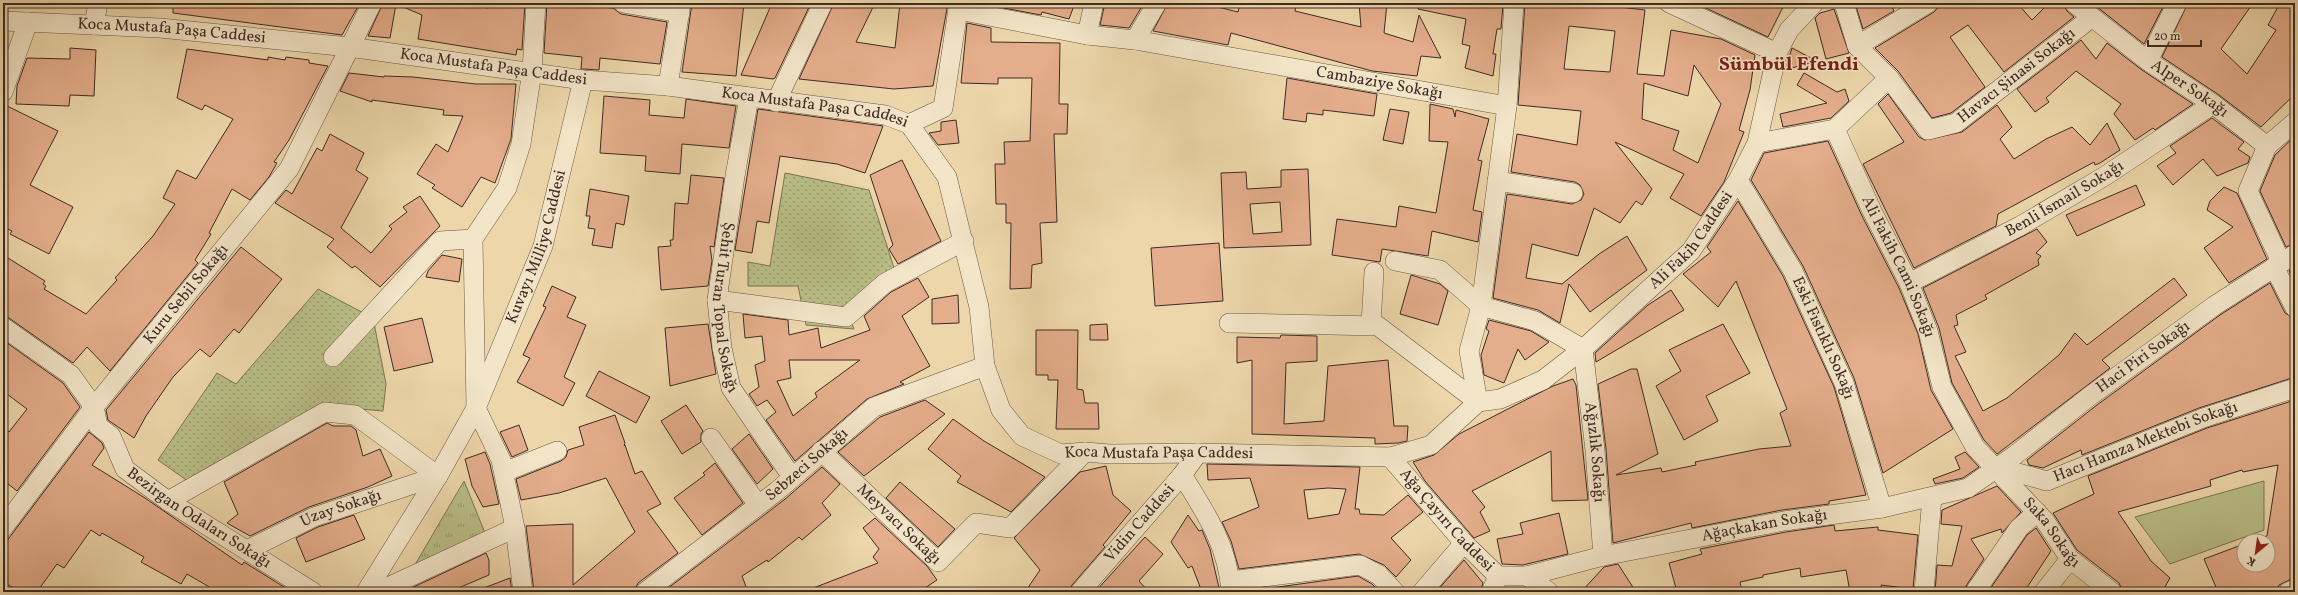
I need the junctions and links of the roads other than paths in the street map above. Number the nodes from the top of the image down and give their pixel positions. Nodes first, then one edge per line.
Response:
1 (98, 3) edge
2 (372, 3) edge
3 (536, 3) edge
4 (623, 3) edge
5 (823, 3) edge
6 (1094, 3) edge
7 (1158, 3) edge
8 (1514, 3) edge
9 (1669, 3) edge
10 (1814, 3) edge
11 (1844, 3) edge
12 (1928, 3) edge
13 (2074, 3) edge
14 (2177, 3) edge
15 (958, 6) edge
16 (681, 8) edge
17 (2091, 18) junction
18 (3, 21) edge
19 (28, 22) junction
20 (94, 25) junction
21 (1087, 36) junction
22 (1135, 40) junction
23 (1857, 46) junction
24 (349, 47) junction
25 (1777, 53) junction
26 (2148, 61) junction
27 (532, 71) junction
28 (1889, 78) junction
29 (583, 80) junction
30 (668, 86) junction
31 (3, 92) edge
32 (749, 97) junction
33 (776, 102) junction
34 (2213, 104) junction
35 (1507, 106) junction
36 (2295, 122) edge
37 (909, 124) junction
38 (1835, 129) junction
39 (1757, 143) junction
40 (2267, 146) junction
41 (1738, 180) junction
42 (1497, 181) junction
43 (1574, 193) dead end
44 (473, 239) junction
45 (964, 241) junction
46 (1395, 261) dead end
47 (2283, 261) edge
48 (1374, 272) dead end
49 (1909, 283) junction
50 (717, 300) junction
51 (1481, 306) junction
52 (2295, 308) edge
53 (1229, 323) dead end
54 (1375, 325) junction
55 (3, 327) edge
56 (1583, 349) junction
57 (333, 357) dead end
58 (985, 366) junction
59 (2295, 388) edge
60 (1478, 402) junction
61 (94, 408) junction
62 (476, 408) junction
63 (711, 438) dead end
64 (557, 451) dead end
65 (821, 451) junction
66 (1085, 452) junction
67 (1198, 453) junction
68 (1390, 456) junction
69 (1996, 467) junction
70 (504, 472) junction
71 (1182, 475) junction
72 (438, 476) junction
73 (792, 477) junction
74 (1932, 498) junction
75 (168, 501) junction
76 (758, 505) junction
77 (1882, 508) junction
78 (2037, 512) junction
79 (3, 528) edge
80 (515, 528) junction
81 (1464, 543) junction
82 (247, 550) junction
83 (1603, 556) junction
84 (2070, 559) junction
85 (1527, 576) junction
86 (1494, 584) edge
87 (1231, 586) edge
88 (2295, 589) edge
89 (313, 592) edge
90 (366, 592) edge
91 (377, 592) edge
92 (523, 592) edge
93 (645, 592) edge
94 (1080, 592) edge
95 (1395, 592) edge
96 (1422, 592) edge
97 (1549, 592) edge
98 (1924, 592) edge
99 (1975, 592) edge
100 (2044, 592) edge
101 (2112, 592) edge
102 (2288, 592) edge

1 - 20 street
2 - 24 street, Kuru Sebil Sokağı
3 - 27 street
4 - 16 street
5 - 33 street
6 - 21 street
7 - 22 street
8 - 35 street
9 - 25 street
10 - 25 street, Ali Fakih Caddesi
11 - 23 street, Havacı Şinasi Sokağı
12 - 23 street
13 - 17 street, Alper Sokağı
14 - 26 street
15 - 21 street, Cambaziye Sokağı
15 - 37 street
16 - 30 street
17 - 26 street, Alper Sokağı
17 - 28 street, Havacı Şinasi Sokağı
18 - 19 street, Koca Mustafa Paşa Caddesi
19 - 20 street, Koca Mustafa Paşa Caddesi
19 - 31 street
20 - 24 street, Koca Mustafa Paşa Caddesi
21 - 22 street, Cambaziye Sokağı
22 - 35 street, Cambaziye Sokağı
23 - 28 street, Havacı Şinasi Sokağı
24 - 27 street, Koca Mustafa Paşa Caddesi
24 - 61 street, Kuru Sebil Sokağı
25 - 39 street, Ali Fakih Caddesi
26 - 34 street, Alper Sokağı
27 - 29 street, Koca Mustafa Paşa Caddesi
27 - 44 street
28 - 38 street
29 - 30 street, Koca Mustafa Paşa Caddesi
29 - 62 street, Kuvayı Milliye Caddesi
30 - 32 street, Koca Mustafa Paşa Caddesi
32 - 33 street, Koca Mustafa Paşa Caddesi
32 - 50 street, Şehit Turan Topal Sokağı
33 - 37 street, Koca Mustafa Paşa Caddesi
34 - 40 street, Alper Sokağı
34 - 49 street, Benli İsmail Sokağı
35 - 42 street
36 - 40 street
37 - 45 street, Koca Mustafa Paşa Caddesi
38 - 39 street
38 - 49 street, Ali Fakih Cami Sokağı
39 - 41 street, Ali Fakih Caddesi
40 - 47 street
41 - 56 street, Ali Fakih Caddesi
41 - 77 street, Eski Fıstıklı Sokağı
42 - 43 street
42 - 51 street
44 - 57 street
44 - 62 street
45 - 50 street
45 - 58 street, Koca Mustafa Paşa Caddesi
46 - 51 street
47 - 52 street
47 - 69 street, Haci Piri Sokağı
48 - 54 street
49 - 69 street, Ali Fakih Cami Sokağı
50 - 73 street, Şehit Turan Topal Sokağı
51 - 56 street
51 - 60 street
53 - 54 street
54 - 60 street
55 - 61 street, Bezirgan Odaları Sokağı
56 - 60 street, Ali Fakih Caddesi
56 - 83 street, Ağızlık Sokağı
58 - 65 street, Sebzeci Sokağı
58 - 66 street, Koca Mustafa Paşa Caddesi
59 - 69 street, Hacı Hamza Mektebi Sokağı
60 - 68 street, Koca Mustafa Paşa Caddesi
61 - 75 street, Bezirgan Odaları Sokağı
61 - 79 street, Kuru Sebil Sokağı
62 - 70 street
62 - 72 street, Kuvayı Milliye Caddesi
63 - 76 street
64 - 70 street
65 - 66 street, Meyvacı Sokağı
65 - 73 street, Sebzeci Sokağı
66 - 67 street, Koca Mustafa Paşa Caddesi
67 - 68 street, Koca Mustafa Paşa Caddesi
67 - 71 street, Vidin Caddesi
68 - 81 street, Ağa Çayırı Caddesi
69 - 74 street, Ağaçkakan Sokağı
69 - 78 street, Saka Sokağı
70 - 80 street
71 - 87 street
71 - 94 street, Vidin Caddesi
72 - 75 street
72 - 82 street, Uzay Sokağı
72 - 90 street, Kuvayı Milliye Caddesi
73 - 76 street, Sebzeci Sokağı
74 - 77 street, Ağaçkakan Sokağı
74 - 98 street
75 - 82 street, Bezirgan Odaları Sokağı
76 - 93 street, Sebzeci Sokağı
77 - 83 street, Ağaçkakan Sokağı
78 - 84 street, Saka Sokağı
78 - 99 street
80 - 91 street
80 - 92 street
81 - 86 street, Ağa Çayırı Caddesi
81 - 96 street
82 - 89 street, Bezirgan Odaları Sokağı
83 - 85 street, Ağaçkakan Sokağı
84 - 100 street
84 - 101 street, Saka Sokağı
85 - 86 street, Ağa Çayırı Caddesi
85 - 97 street
87 - 95 street
88 - 102 street

